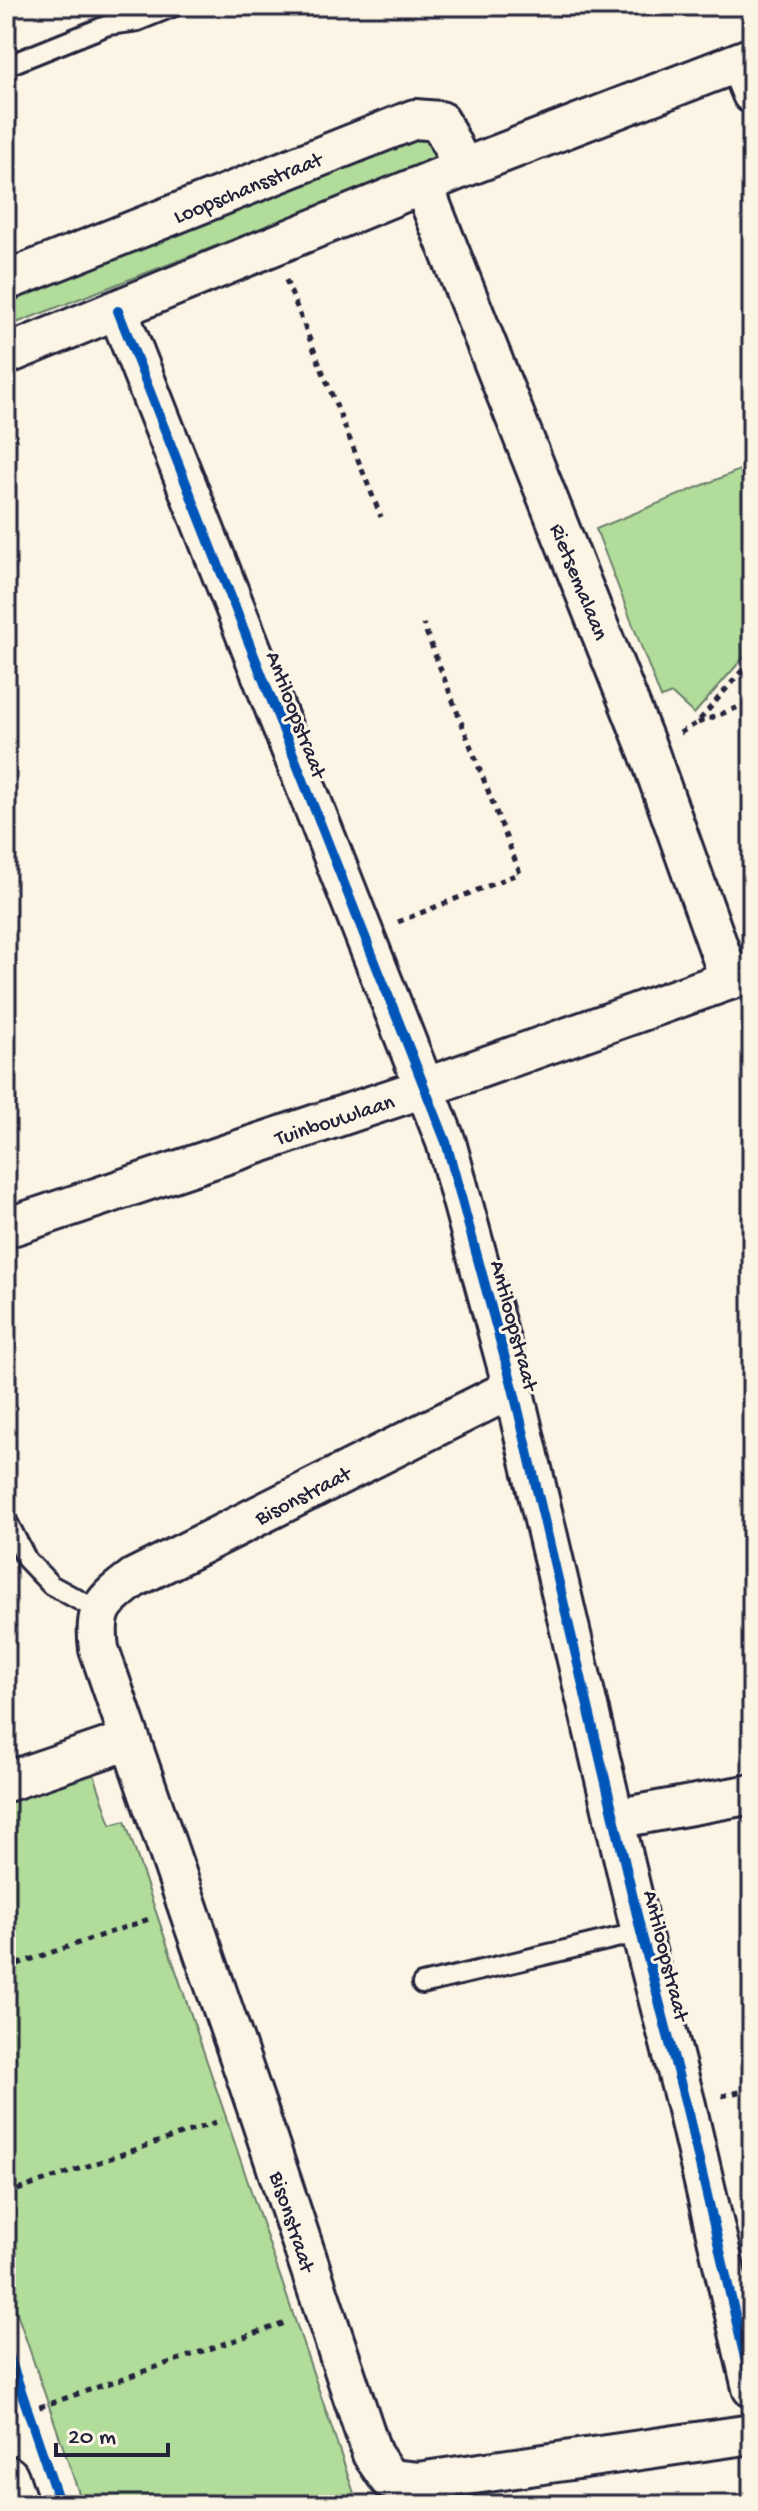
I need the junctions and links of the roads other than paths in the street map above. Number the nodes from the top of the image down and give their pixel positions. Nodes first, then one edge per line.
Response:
1 (175, 6) edge
2 (6, 66) edge
3 (748, 71) edge
4 (463, 168) junction
5 (423, 185) junction
6 (6, 281) edge
7 (118, 311) junction
8 (6, 355) edge
9 (741, 976) edge
10 (424, 1088) junction
11 (6, 1228) edge
12 (513, 1388) junction
13 (6, 1519) edge
14 (99, 1611) junction
15 (130, 1740) junction
16 (6, 1782) edge
17 (752, 1794) edge
18 (614, 1819) junction
19 (641, 1932) junction
20 (422, 1984) dead end
21 (751, 2381) edge
22 (752, 2434) edge
23 (6, 2478) edge
24 (15, 2505) edge

1 - 2 lane
3 - 4 street
4 - 5 street
4 - 6 street, Loopschansstraat
5 - 7 street
5 - 9 street, Rietsemalaan
7 - 8 street
7 - 10 street, Antiloopstraat
9 - 10 street, Tuinbouwlaan
10 - 11 street, Tuinbouwlaan
10 - 12 street, Antiloopstraat
12 - 14 street, Bisonstraat
12 - 18 street, Antiloopstraat
13 - 14 lane
14 - 15 street, Bisonstraat
15 - 16 street
15 - 22 street, Bisonstraat
17 - 18 street
18 - 19 street, Antiloopstraat
19 - 20 lane
19 - 21 street, Antiloopstraat
23 - 24 main road

